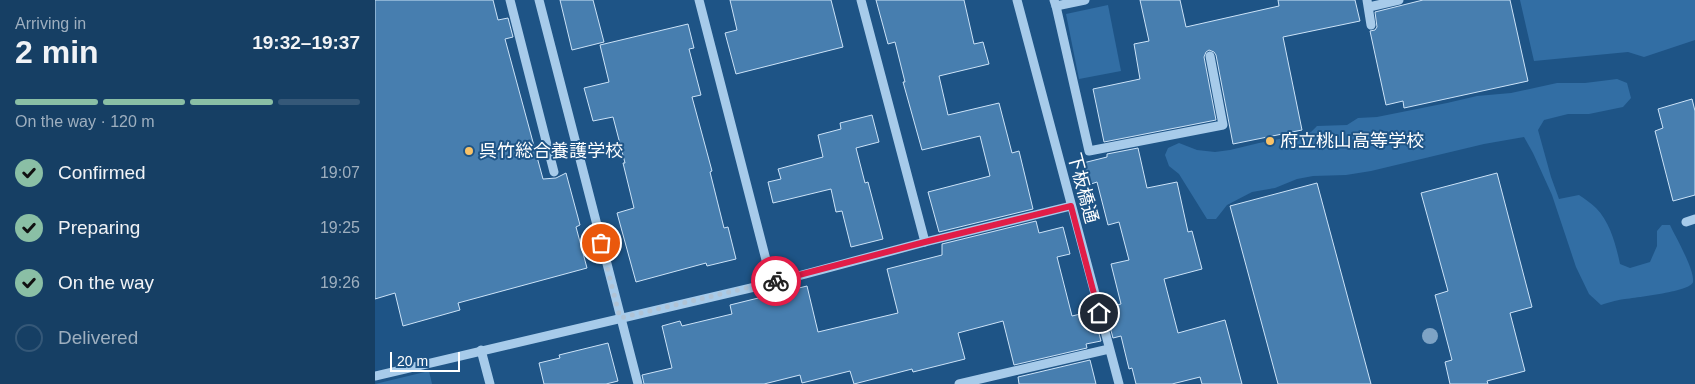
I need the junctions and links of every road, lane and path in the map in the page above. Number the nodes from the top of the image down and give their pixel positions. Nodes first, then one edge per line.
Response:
1 (510, 0) edge
2 (539, 0) edge
3 (699, 0) edge
4 (861, 0) edge
5 (1017, 0) edge
6 (1085, 0) edge
7 (1399, 0) edge
8 (1055, 3) edge
9 (1368, 3) edge
10 (1371, 25) dead end
11 (1210, 56) dead end
12 (554, 172) dead end
13 (1071, 206) junction
14 (925, 242) junction
15 (772, 282) junction
16 (620, 318) junction
17 (1109, 349) junction
18 (481, 350) junction
19 (375, 376) edge
20 (490, 384) edge
21 (638, 384) edge
22 (959, 384) edge
23 (1119, 384) edge

1 - 12 street
2 - 16 street
3 - 15 street
4 - 14 street
5 - 13 street, 下板橋通
6 - 8 street
7 - 9 street
8 - 11 street
9 - 10 street
13 - 14 street
13 - 17 street, 下板橋通
14 - 15 street
15 - 16 street
16 - 18 street
16 - 21 street
17 - 22 street
17 - 23 street, 下板橋通
18 - 19 street
18 - 20 street

